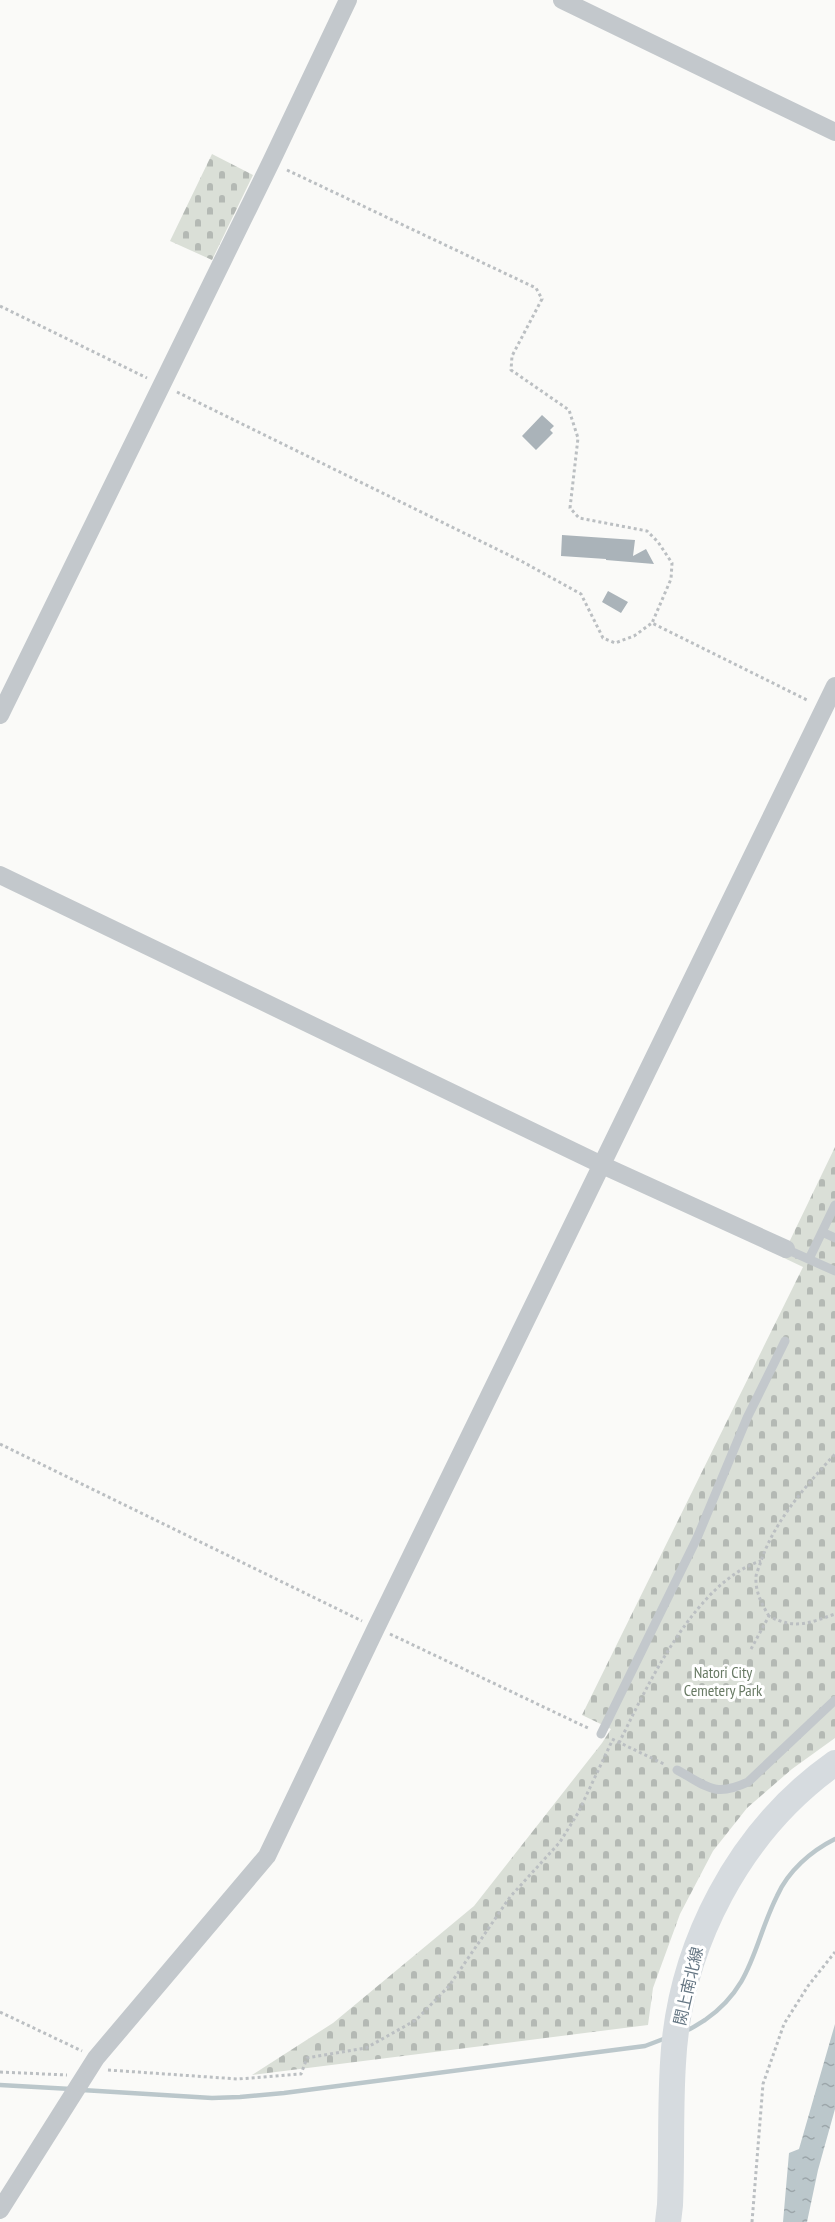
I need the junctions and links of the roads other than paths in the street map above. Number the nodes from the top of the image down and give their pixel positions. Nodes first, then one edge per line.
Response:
1 (348, 0) edge
2 (562, 0) edge
3 (835, 132) edge
4 (835, 686) edge
5 (0, 715) edge
6 (0, 875) edge
7 (602, 1165) junction
8 (835, 1205) edge
9 (822, 1232) junction
10 (835, 1238) edge
11 (786, 1249) joint
12 (809, 1260) junction
13 (835, 1271) edge
14 (785, 1341) dead end
15 (835, 1700) edge
16 (600, 1734) road end
17 (835, 1763) edge
18 (677, 1770) road end
19 (0, 2210) edge
20 (668, 2222) edge

1 - 5 street
2 - 3 street
4 - 7 street
6 - 7 street
7 - 11 street
7 - 19 street
8 - 9 lane
9 - 10 lane
9 - 12 lane
11 - 12 lane
12 - 13 lane
14 - 16 lane
15 - 18 lane
17 - 20 street, 閖上南北線

